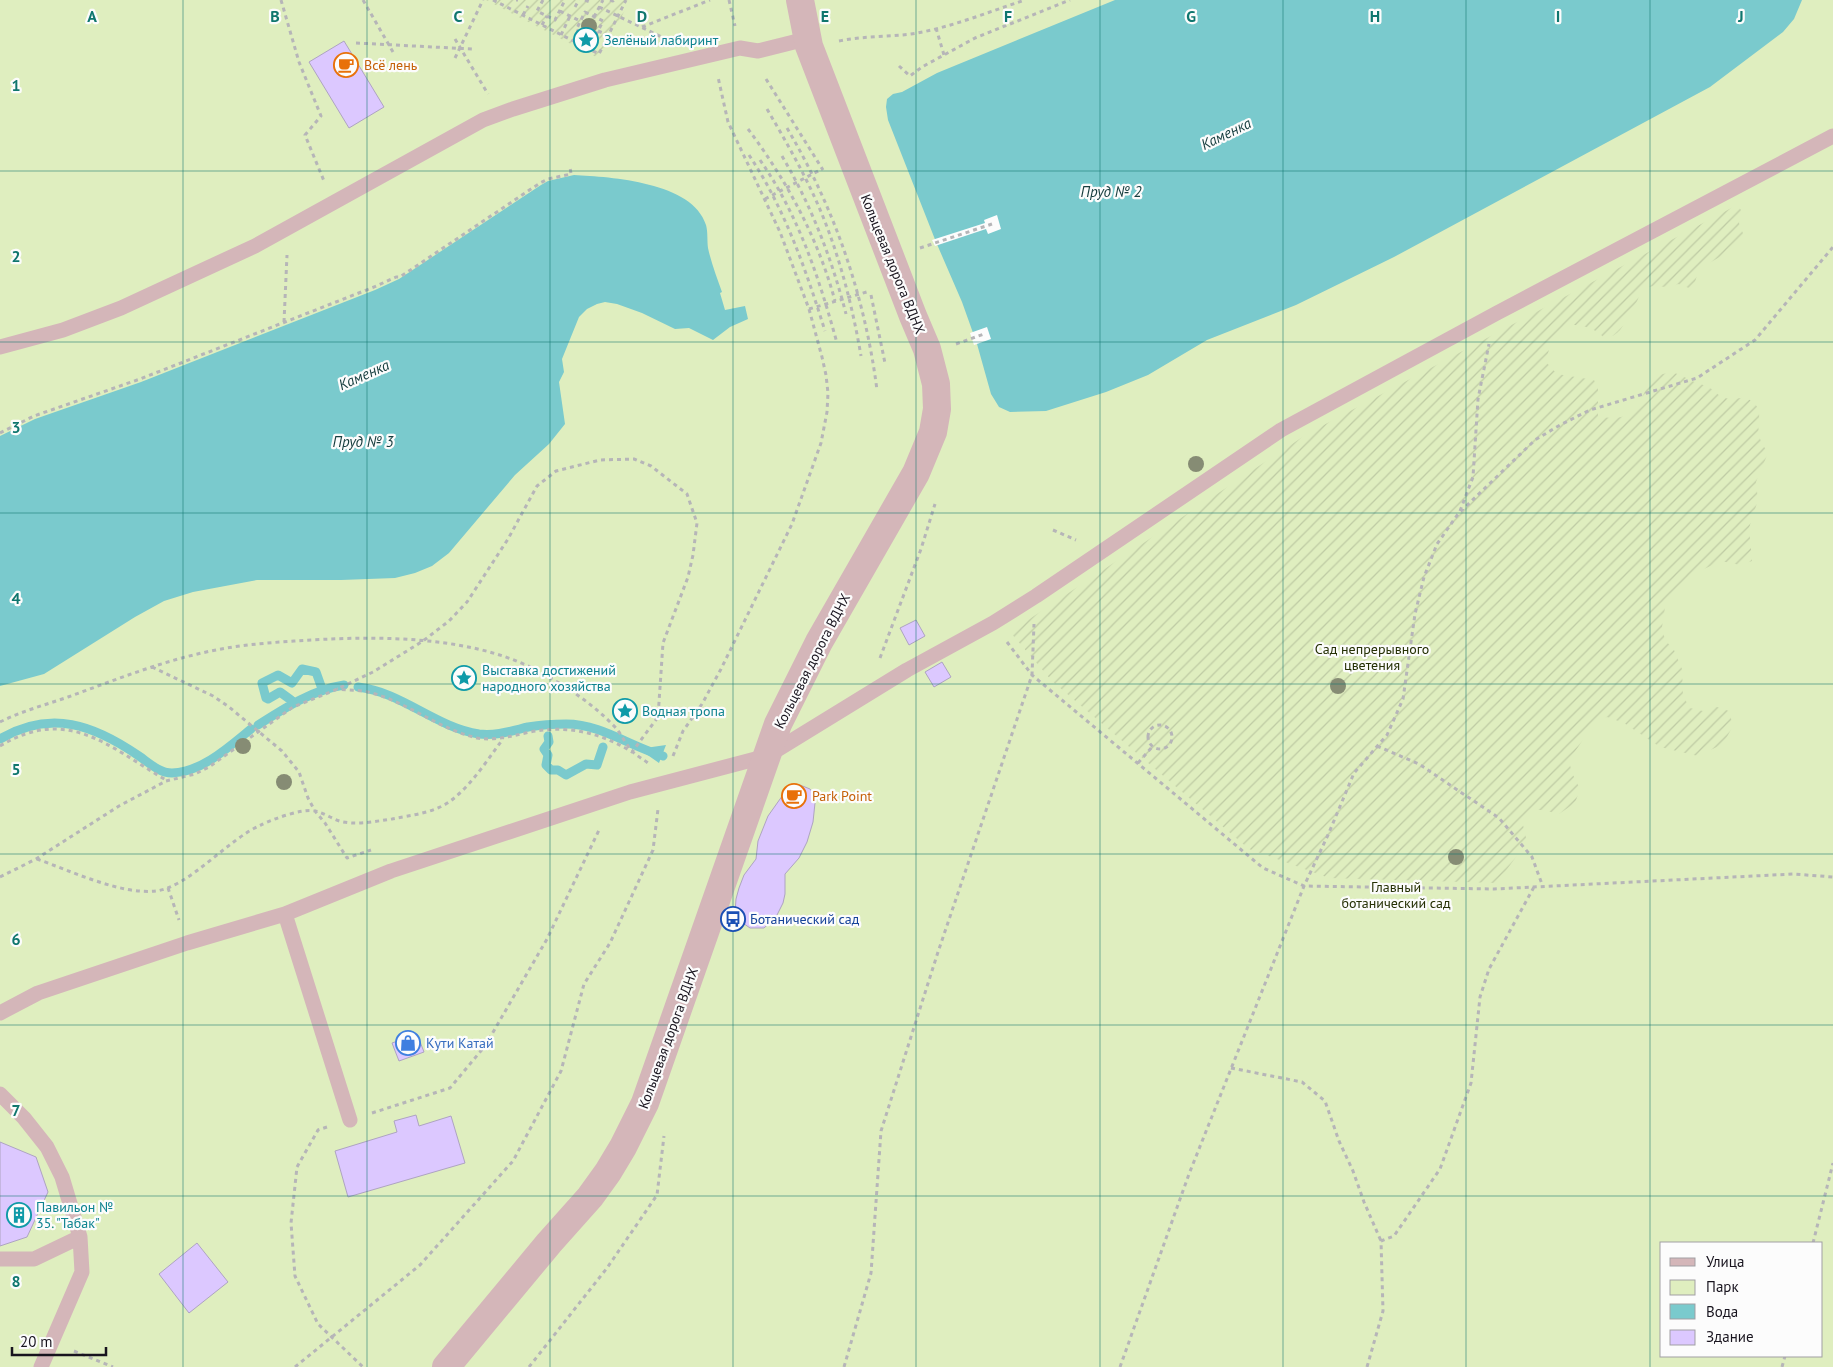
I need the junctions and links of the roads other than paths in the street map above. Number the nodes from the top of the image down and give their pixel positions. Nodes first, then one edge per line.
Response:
1 (800, 0) edge
2 (808, 42) junction
3 (1833, 136) edge
4 (0, 347) edge
5 (767, 756) junction
6 (285, 914) junction
7 (0, 1013) edge
8 (0, 1094) edge
9 (350, 1120) road end
10 (80, 1237) junction
11 (0, 1259) edge
12 (41, 1367) edge
13 (446, 1367) edge

1 - 2 street, Кольцевая дорога ВДНХ
2 - 4 lane
2 - 5 street, Кольцевая дорога ВДНХ
3 - 5 lane
5 - 6 lane
5 - 13 street, Кольцевая дорога ВДНХ
6 - 7 lane
6 - 9 lane
8 - 10 lane
10 - 11 lane
10 - 12 lane

